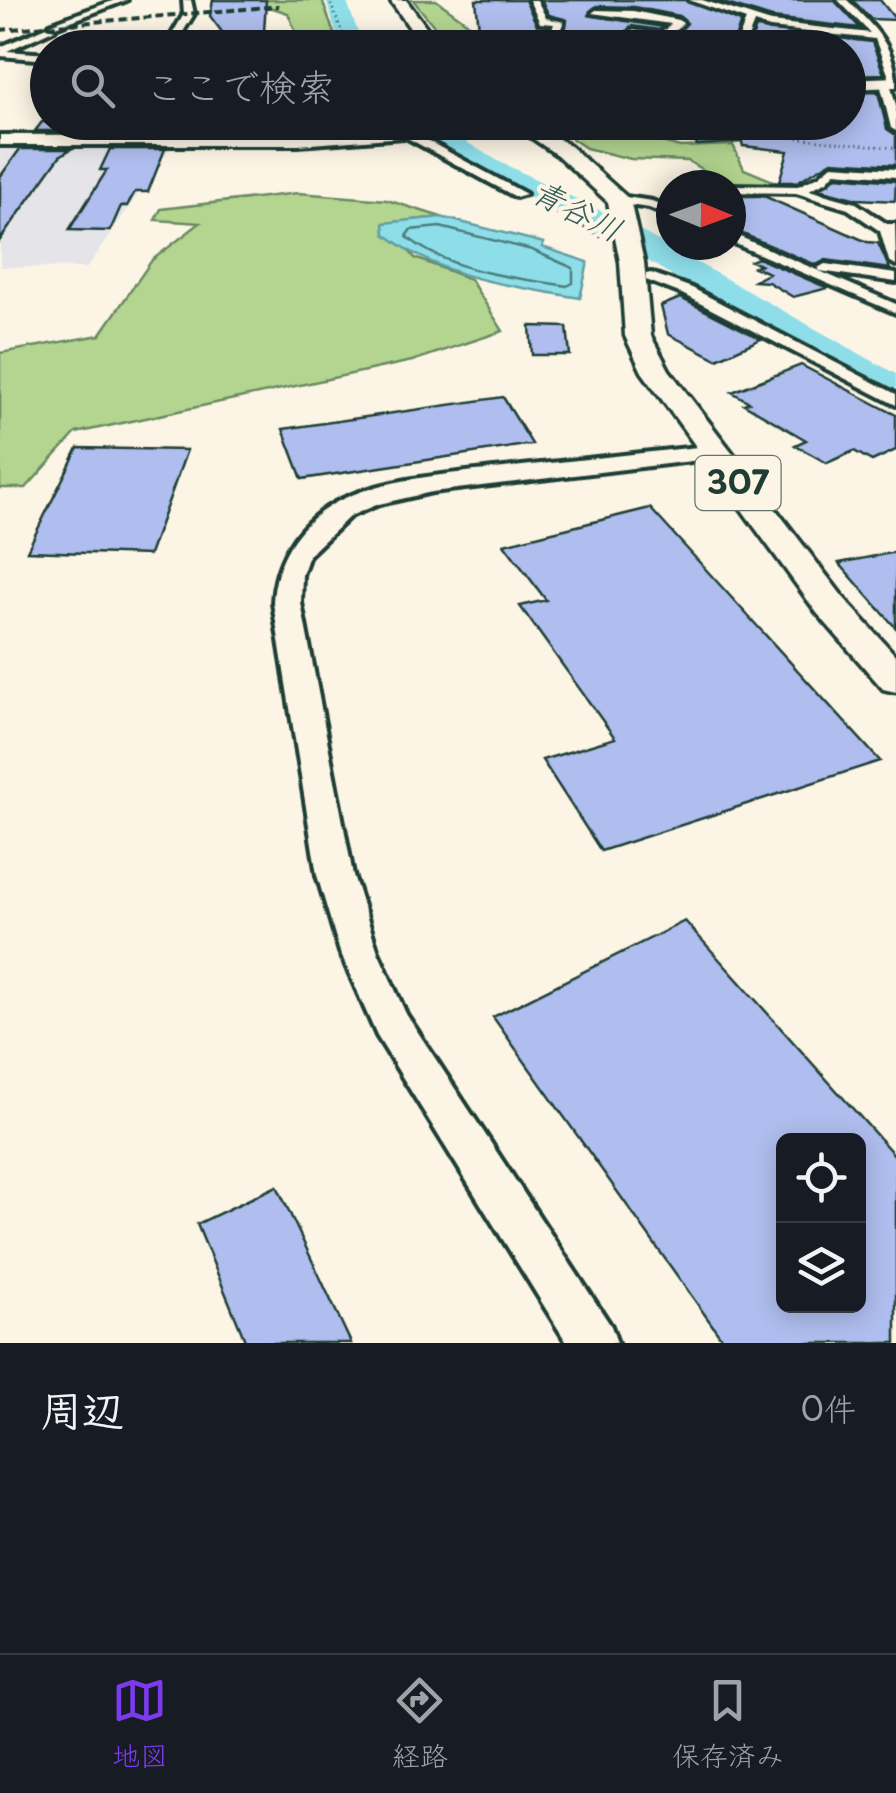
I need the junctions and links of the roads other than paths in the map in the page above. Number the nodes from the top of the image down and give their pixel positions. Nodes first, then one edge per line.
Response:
1 (123, 0) edge
2 (187, 0) edge
3 (532, 0) edge
4 (693, 0) edge
5 (842, 0) edge
6 (399, 1) edge
7 (596, 13) dead end
8 (751, 19) junction
9 (45, 30) edge
10 (179, 30) edge
11 (419, 30) edge
12 (556, 30) edge
13 (670, 30) edge
14 (746, 30) edge
15 (815, 30) edge
16 (866, 36) edge
17 (879, 37) junction
18 (30, 38) edge
19 (0, 54) edge
20 (30, 56) edge
21 (0, 68) edge
22 (892, 82) edge
23 (866, 83) edge
24 (896, 128) edge
25 (0, 140) edge
26 (30, 140) edge
27 (422, 140) edge
28 (547, 140) edge
29 (896, 172) edge
30 (746, 189) edge
31 (800, 191) junction
32 (520, 194) road end
33 (620, 206) junction
34 (656, 207) edge
35 (893, 230) edge
36 (746, 244) edge
37 (896, 261) edge
38 (630, 262) junction
39 (793, 263) junction
40 (896, 278) edge
41 (896, 308) edge
42 (896, 400) edge
43 (716, 452) junction
44 (896, 680) edge
45 (594, 1343) edge

1 - 9 street
2 - 10 street
3 - 12 street
4 - 8 street
5 - 17 street
6 - 11 highway
7 - 13 street
8 - 14 street
8 - 15 street
16 - 17 street
17 - 22 street
18 - 19 street
19 - 20 street
19 - 21 street
22 - 23 main road
22 - 24 street
25 - 26 main road
27 - 32 street
28 - 33 highway
29 - 31 street
30 - 31 street
31 - 35 street
33 - 34 street
33 - 38 highway, 307
35 - 37 street
36 - 39 street
38 - 42 street
38 - 43 highway, 307
39 - 40 street
39 - 41 street
43 - 44 highway, 307
43 - 45 street

